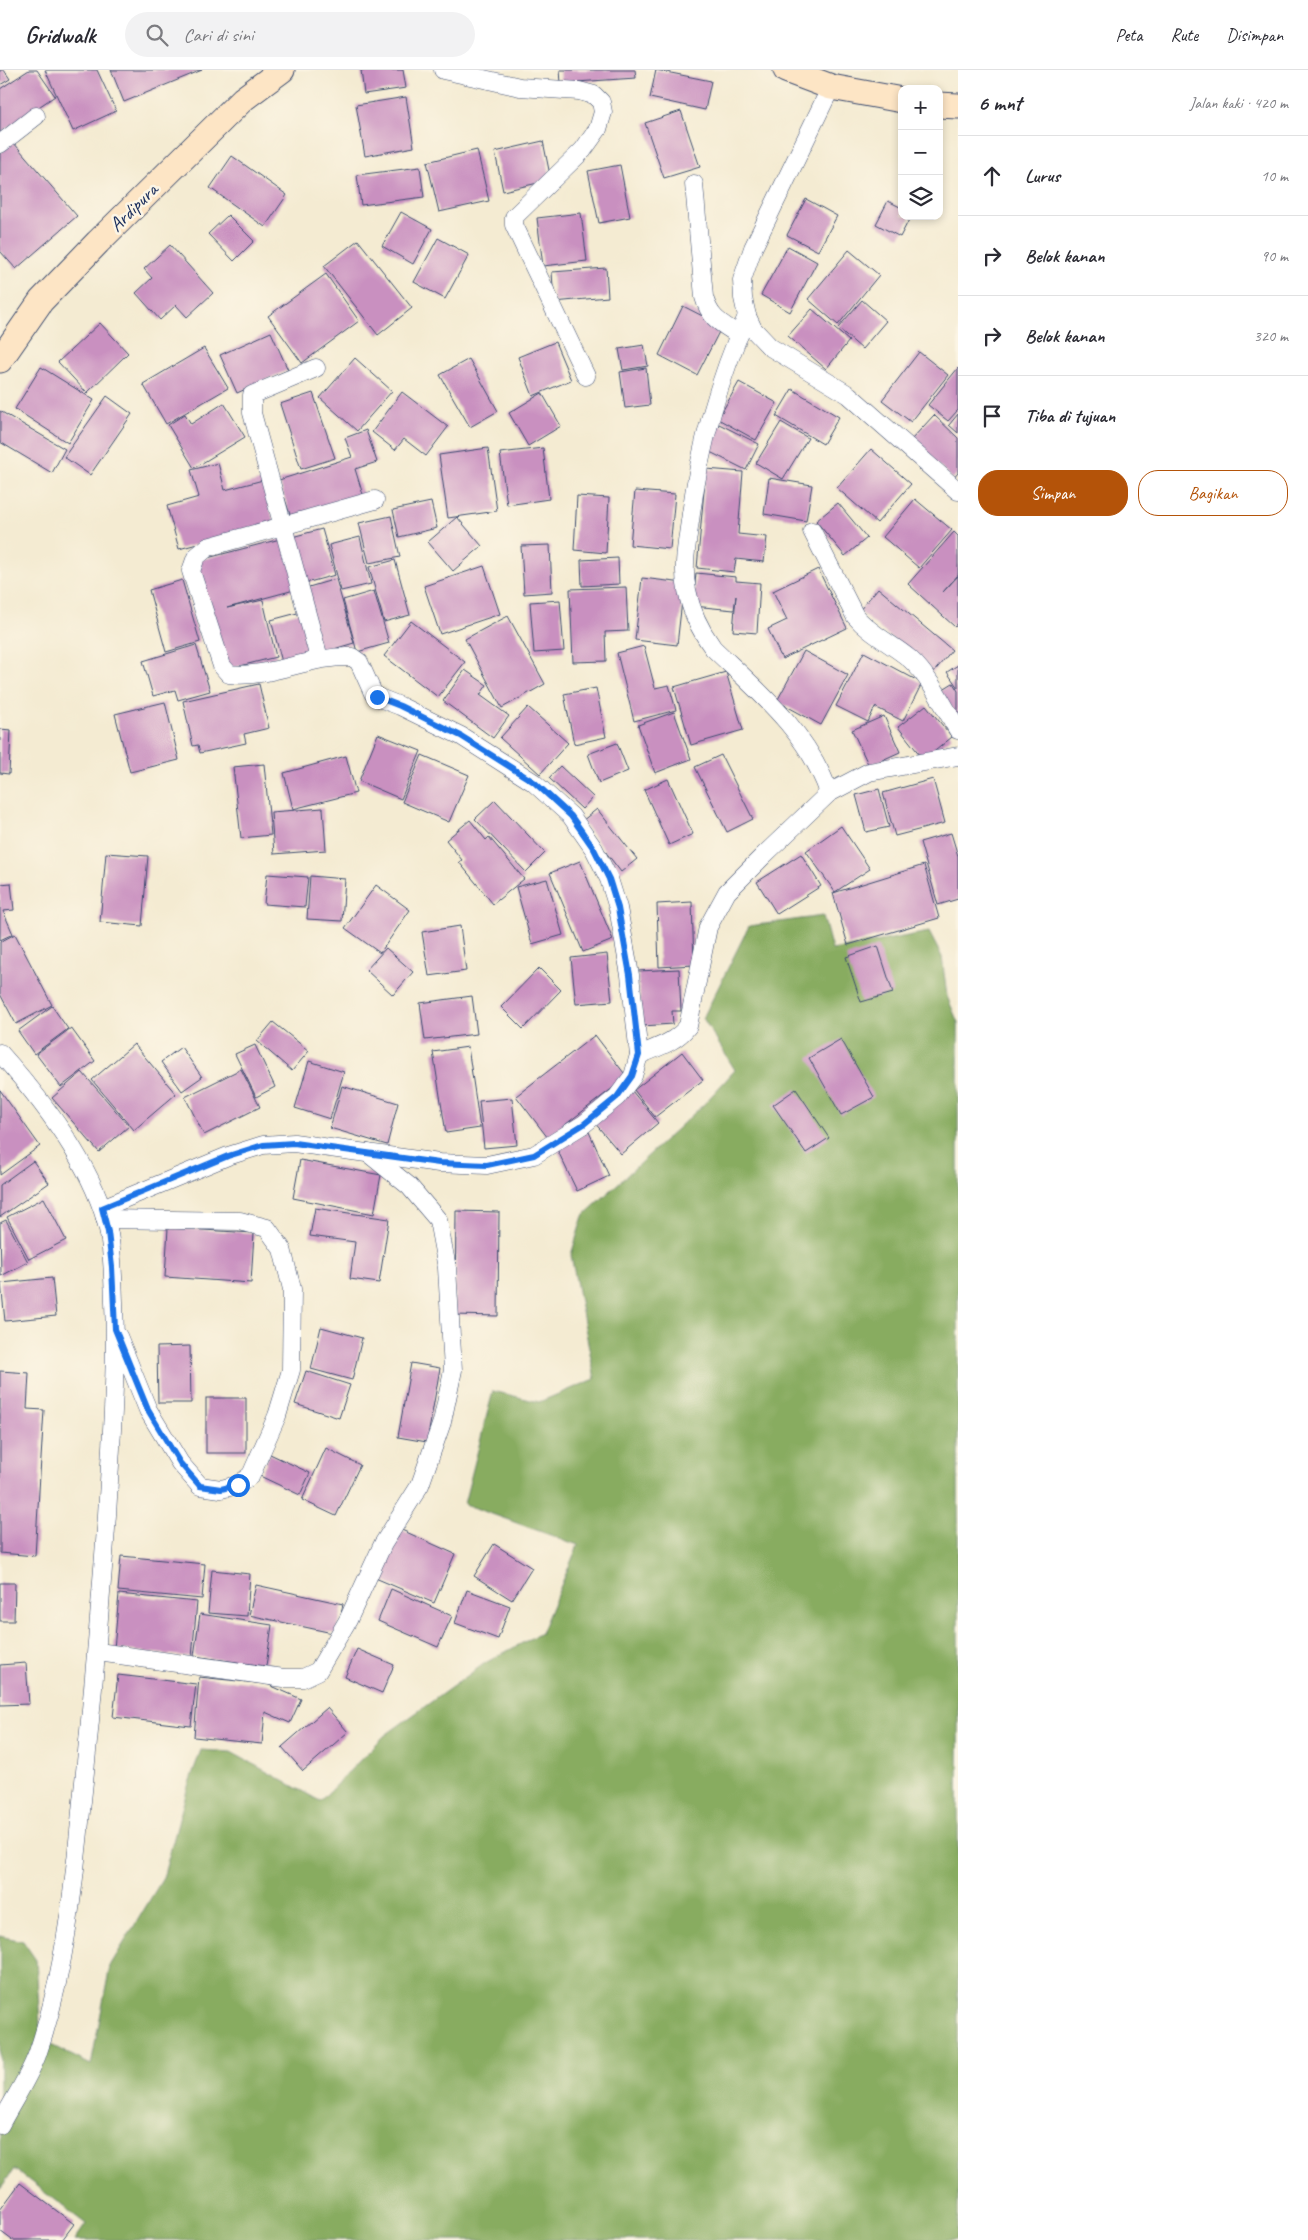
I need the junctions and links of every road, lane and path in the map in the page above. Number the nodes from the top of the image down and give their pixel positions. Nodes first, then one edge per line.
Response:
1 (282, 70) edge
2 (443, 70) edge
3 (786, 70) edge
4 (830, 87) junction
5 (898, 99) edge
6 (943, 105) edge
7 (958, 106) edge
8 (36, 116) dead end
9 (0, 144) edge
10 (694, 184) dead end
11 (747, 316) junction
12 (739, 334) junction
13 (0, 360) edge
14 (316, 368) dead end
15 (586, 376) dead end
16 (958, 491) edge
17 (375, 500) dead end
18 (283, 527) junction
19 (812, 531) dead end
20 (319, 658) junction
21 (958, 730) edge
22 (958, 756) edge
23 (829, 793) junction
24 (0, 1053) edge
25 (639, 1055) junction
26 (367, 1152) junction
27 (104, 1214) junction
28 (115, 1329) junction
29 (98, 1652) junction
30 (0, 2125) edge

1 - 13 street, Ardipura
2 - 15 street
3 - 4 street
4 - 5 street
4 - 11 street
6 - 7 street
8 - 9 street
10 - 12 street
11 - 12 street
11 - 16 street
12 - 23 street
14 - 18 street
17 - 18 street
18 - 20 street
18 - 20 street
19 - 21 street
20 - 25 street
22 - 23 street
23 - 25 street
24 - 27 street
25 - 26 street
26 - 27 street
26 - 29 street
27 - 28 street
27 - 28 street
28 - 29 street
29 - 30 street

